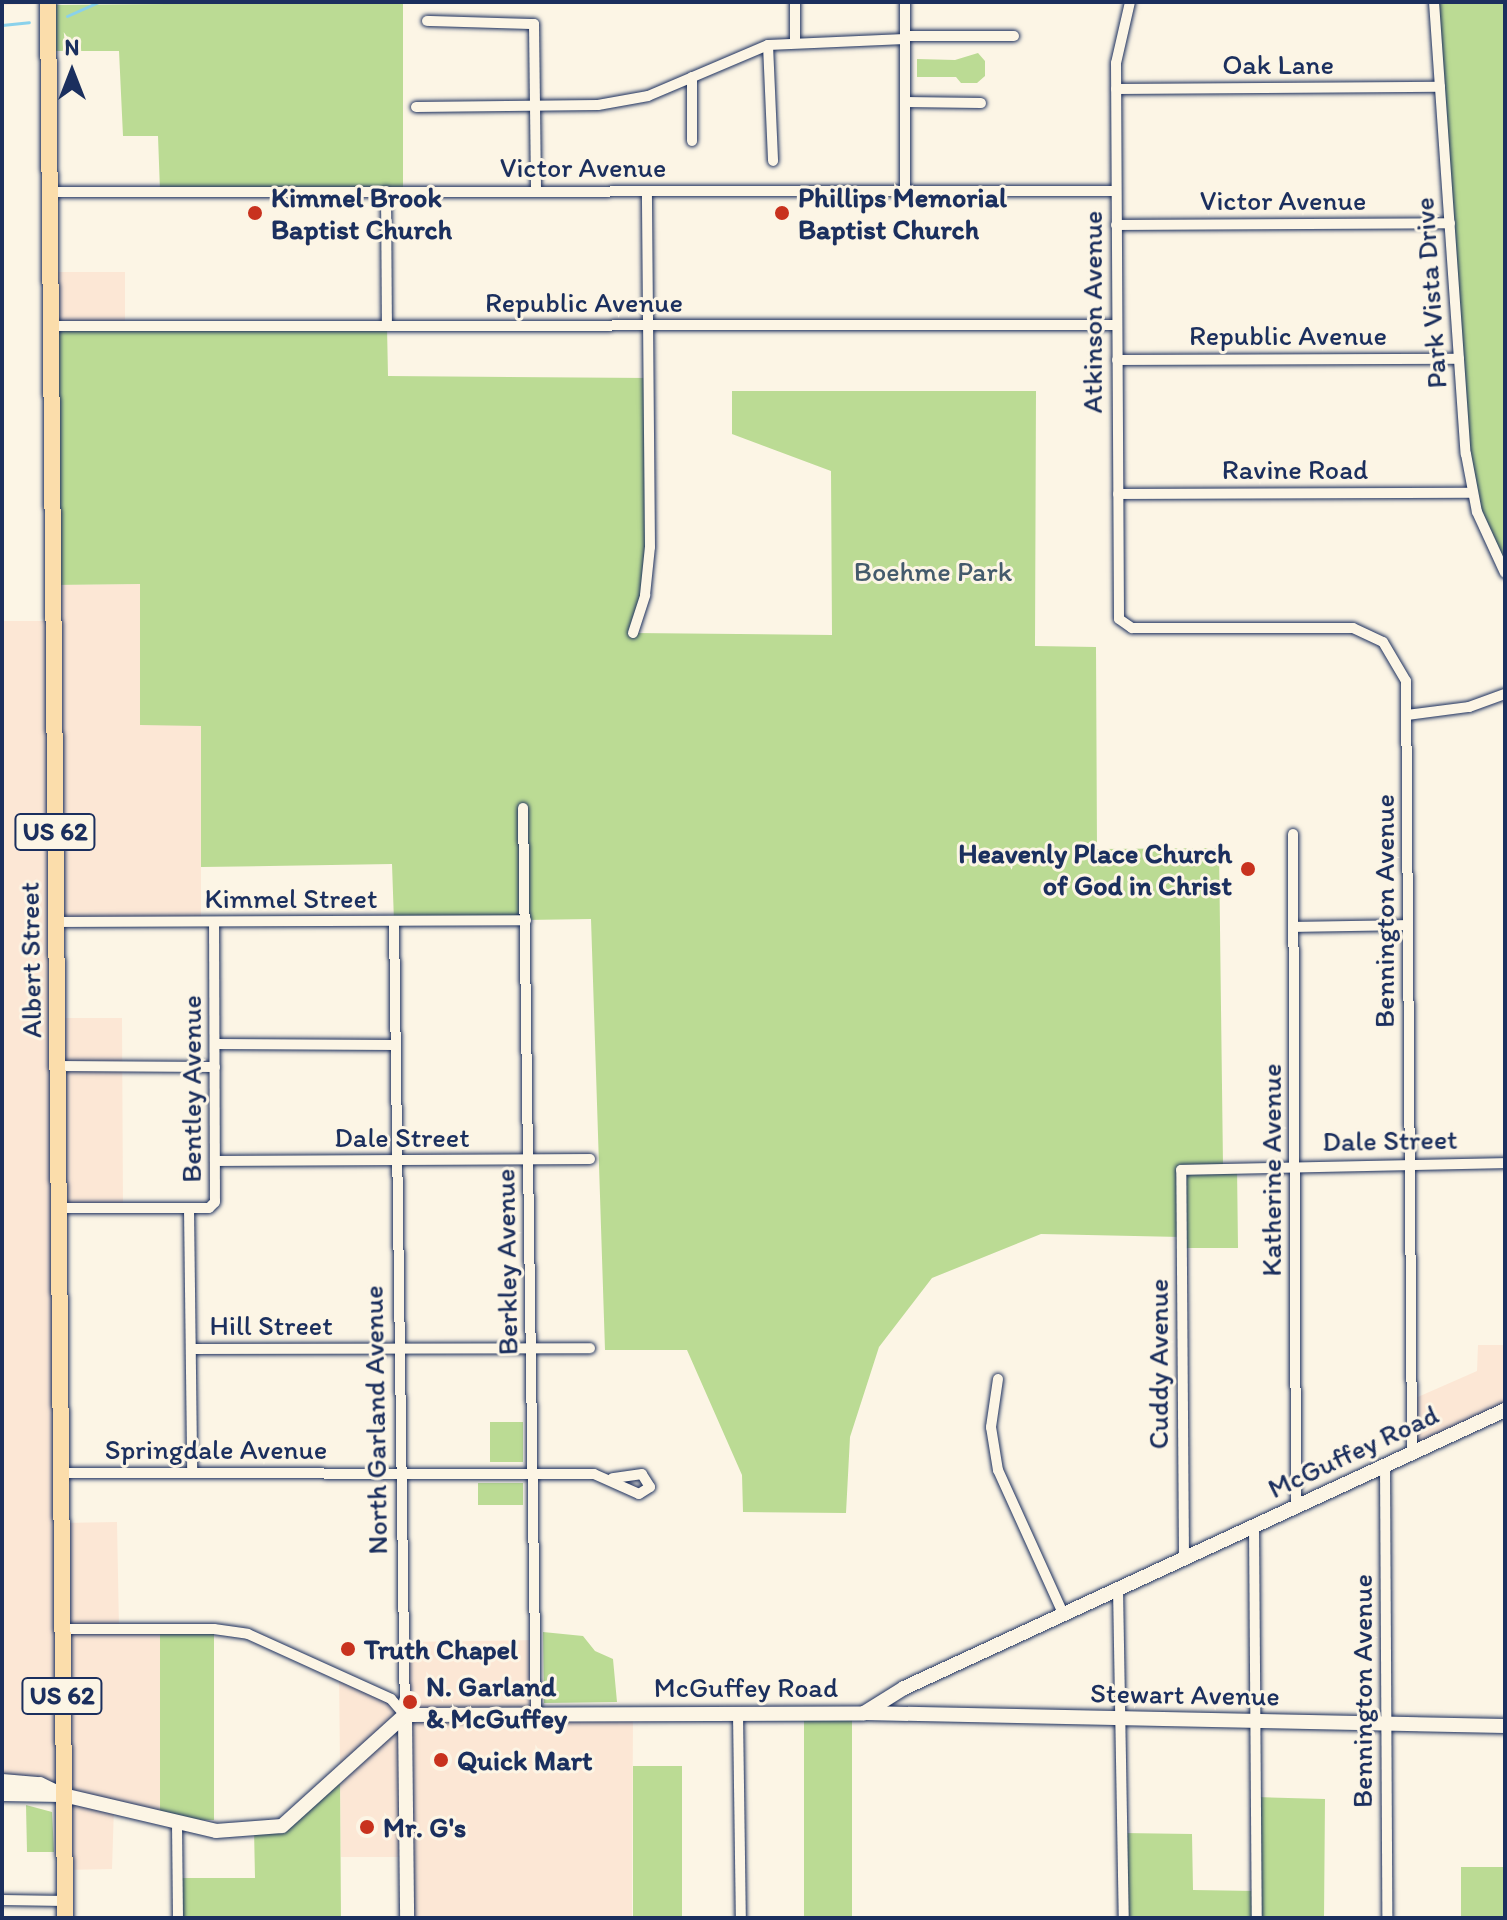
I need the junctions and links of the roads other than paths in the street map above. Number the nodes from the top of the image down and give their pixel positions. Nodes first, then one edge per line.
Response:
1 (48, 2) edge
2 (795, 2) edge
3 (905, 2) edge
4 (1130, 2) edge
5 (1434, 2) edge
6 (427, 21) dead end
7 (1014, 36) dead end
8 (905, 38) junction
9 (795, 41) junction
10 (768, 45) junction
11 (692, 77) junction
12 (1440, 87) junction
13 (1116, 89) junction
14 (905, 102) junction
15 (981, 103) dead end
16 (535, 106) junction
17 (416, 107) dead end
18 (692, 141) dead end
19 (773, 161) dead end
20 (536, 190) junction
21 (386, 191) junction
22 (647, 191) junction
23 (905, 191) junction
24 (1116, 191) junction
25 (49, 192) junction
26 (1450, 223) junction
27 (1116, 225) junction
28 (1117, 325) junction
29 (51, 326) junction
30 (387, 326) junction
31 (648, 326) junction
32 (1459, 359) junction
33 (1117, 360) junction
34 (1472, 493) junction
35 (1118, 494) junction
36 (1505, 573) edge
37 (1121, 624) joint
38 (633, 633) dead end
39 (1505, 694) edge
40 (1407, 715) junction
41 (523, 808) dead end
42 (1293, 834) dead end
43 (526, 920) junction
44 (55, 922) junction
45 (214, 922) junction
46 (394, 922) junction
47 (1408, 925) junction
48 (1294, 927) junction
49 (215, 1044) junction
50 (396, 1045) junction
51 (57, 1066) junction
52 (215, 1067) junction
53 (529, 1159) junction
54 (590, 1159) dead end
55 (216, 1161) junction
56 (397, 1161) junction
57 (1505, 1163) edge
58 (1409, 1164) junction
59 (1295, 1165) junction
60 (1181, 1170) joint
61 (58, 1208) junction
62 (189, 1208) junction
63 (590, 1348) dead end
64 (191, 1349) junction
65 (399, 1349) junction
66 (531, 1349) junction
67 (998, 1379) dead end
68 (1505, 1410) edge
69 (1412, 1452) junction
70 (1385, 1464) junction
71 (192, 1472) junction
72 (61, 1473) junction
73 (401, 1473) junction
74 (533, 1473) junction
75 (612, 1478) dead end
76 (1296, 1505) junction
77 (1254, 1525) junction
78 (1184, 1557) junction
79 (1118, 1588) junction
80 (1063, 1613) junction
81 (62, 1629) junction
82 (864, 1713) junction
83 (536, 1714) junction
84 (738, 1714) junction
85 (405, 1715) junction
86 (1122, 1719) junction
87 (1255, 1721) junction
88 (1386, 1724) junction
89 (1505, 1726) edge
90 (2, 1781) edge
91 (2, 1794) edge
92 (63, 1795) junction
93 (177, 1823) junction
94 (2, 1900) edge
95 (65, 1901) junction
96 (65, 1918) edge
97 (178, 1918) edge
98 (407, 1918) edge
99 (741, 1918) edge
100 (1124, 1918) edge
101 (1257, 1918) edge
102 (1387, 1918) edge

1 - 25 main road, Albert Street / US 62
2 - 9 street
3 - 8 street
4 - 13 street, Atkinson Avenue
5 - 12 street, Park Vista Drive
6 - 16 street
7 - 8 street
8 - 9 street
8 - 14 street
9 - 10 street
10 - 11 street
10 - 19 street
11 - 16 street
11 - 18 street
12 - 13 street, Oak Lane
12 - 26 street, Park Vista Drive
13 - 24 street, Atkinson Avenue
14 - 15 street
14 - 23 street
16 - 17 street
16 - 20 street
20 - 21 street, Victor Avenue
20 - 22 street, Victor Avenue
21 - 25 street, Victor Avenue
21 - 30 street
22 - 23 street, Victor Avenue
22 - 31 street
23 - 24 street, Victor Avenue
24 - 27 street, Atkinson Avenue
25 - 29 main road, Albert Street / US 62
26 - 27 street, Victor Avenue
26 - 32 street, Park Vista Drive
27 - 28 street, Atkinson Avenue
28 - 31 street, Republic Avenue
28 - 33 street, Atkinson Avenue
29 - 30 street, Republic Avenue
29 - 44 main road, Albert Street / US 62
30 - 31 street, Republic Avenue
31 - 38 street
32 - 33 street, Republic Avenue
32 - 34 street, Park Vista Drive
33 - 35 street, Atkinson Avenue
34 - 35 street, Ravine Road
34 - 36 street, Park Vista Drive
35 - 37 street, Atkinson Avenue
37 - 40 street, Bennington Avenue
39 - 40 street
40 - 47 street, Bennington Avenue
41 - 43 street, Berkley Avenue
42 - 48 street, Katherine Avenue
43 - 46 street, Kimmel Street
43 - 53 street, Berkley Avenue
44 - 45 street, Kimmel Street
44 - 51 main road, Albert Street / US 62
45 - 46 street, Kimmel Street
45 - 49 street, Bentley Avenue
46 - 50 street, North Garland Avenue
47 - 48 street
47 - 58 street, Bennington Avenue
48 - 59 street, Katherine Avenue
49 - 50 street
49 - 52 street, Bentley Avenue
50 - 56 street, North Garland Avenue
51 - 52 street
51 - 61 main road, Albert Street / US 62
52 - 55 street, Bentley Avenue
53 - 54 street, Dale Street
53 - 56 street, Dale Street
53 - 66 street, Berkley Avenue
55 - 56 street, Dale Street
55 - 62 street, Bentley Avenue
56 - 65 street, North Garland Avenue
57 - 58 street, Dale Street
58 - 59 street, Dale Street
58 - 69 street, Bennington Avenue
59 - 60 street, Dale Street
59 - 76 street, Katherine Avenue
60 - 78 street, Cuddy Avenue
61 - 62 street
61 - 72 main road, Albert Street / US 62
62 - 64 street, Bentley Avenue
63 - 66 street, Hill Street
64 - 65 street, Hill Street
64 - 71 street, Bentley Avenue
65 - 66 street, Hill Street
65 - 73 street, North Garland Avenue
66 - 74 street, Berkley Avenue
67 - 80 street
68 - 69 street, McGuffey Road
69 - 70 street, McGuffey Road
70 - 76 street, McGuffey Road
70 - 88 street, Bennington Avenue
71 - 72 street, Springdale Avenue
71 - 73 street, Springdale Avenue
72 - 81 main road, Albert Street / US 62
73 - 74 street, Springdale Avenue
73 - 85 street, North Garland Avenue
74 - 75 street, Springdale Avenue
74 - 83 street, Berkley Avenue
76 - 77 street, McGuffey Road
77 - 78 street, McGuffey Road
77 - 87 street
78 - 79 street, McGuffey Road
79 - 80 street, McGuffey Road
79 - 86 street
80 - 82 street, McGuffey Road
81 - 85 street
81 - 92 main road, Albert Street / US 62
82 - 84 street, McGuffey Road
82 - 86 street, Stewart Avenue
83 - 84 street, McGuffey Road
83 - 85 street, McGuffey Road
84 - 99 street
85 - 93 street
85 - 98 street, North Garland Avenue
86 - 87 street, Stewart Avenue
86 - 100 street
87 - 88 street, Stewart Avenue
87 - 101 street
88 - 89 street, Stewart Avenue
88 - 102 street, Bennington Avenue
90 - 92 street
91 - 92 street
92 - 93 street
92 - 95 main road, Albert Street / US 62
93 - 97 street
94 - 95 street
95 - 96 main road, Albert Street / US 62

